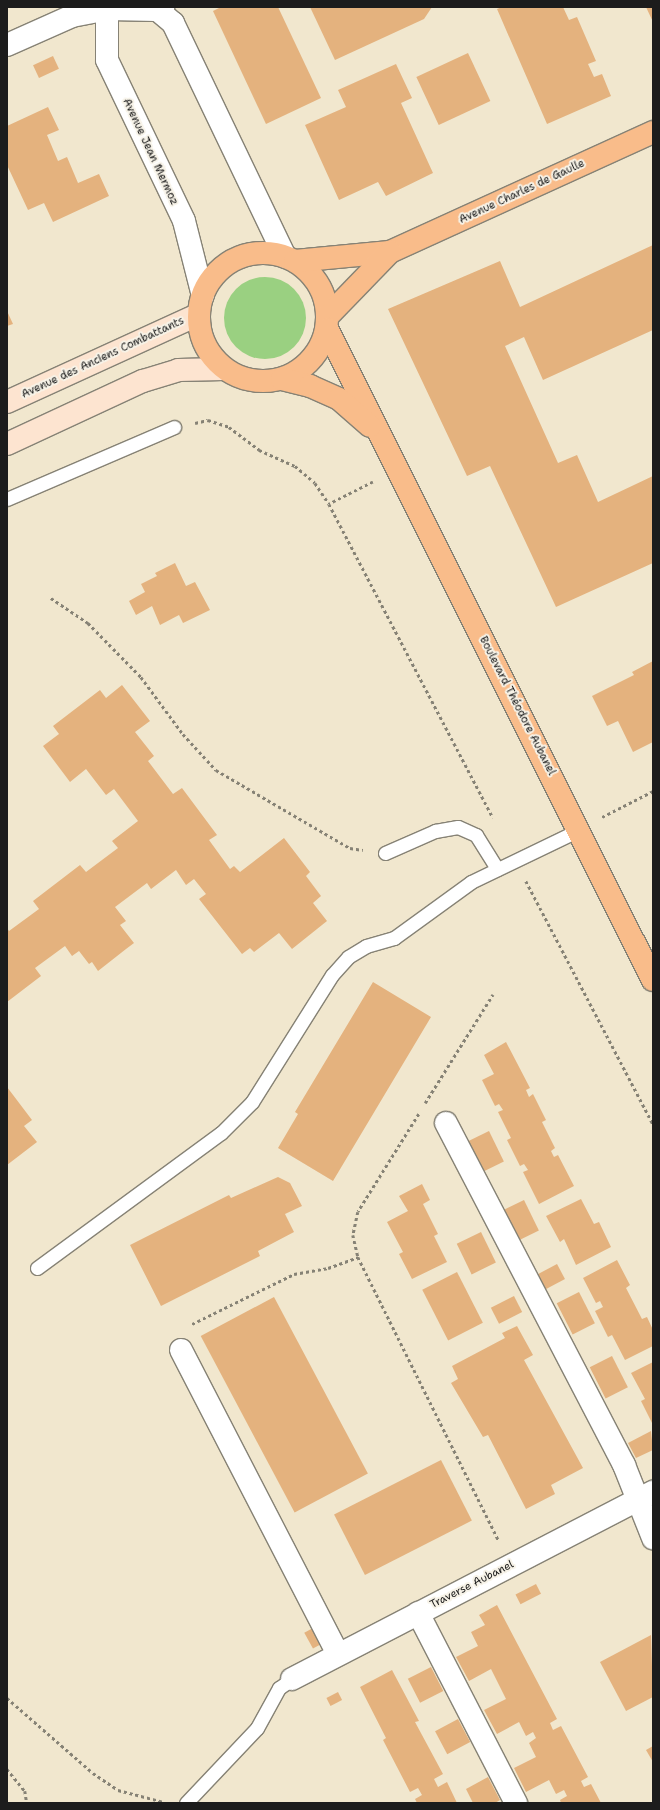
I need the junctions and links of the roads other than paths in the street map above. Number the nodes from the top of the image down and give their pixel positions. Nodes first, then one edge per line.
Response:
1 (108, 8) edge
2 (158, 8) edge
3 (7, 45) edge
4 (653, 132) edge
5 (390, 252) junction
6 (290, 259) junction
7 (201, 305) junction
8 (327, 322) junction
9 (224, 369) junction
10 (282, 379) junction
11 (7, 402) edge
12 (174, 427) road end
13 (379, 433) junction
14 (7, 444) edge
15 (7, 499) edge
16 (579, 830) junction
17 (385, 853) road end
18 (497, 869) junction
19 (653, 980) edge
20 (446, 1123) dead end
21 (37, 1268) dead end
22 (181, 1350) road end
23 (645, 1496) edge
24 (653, 1538) edge
25 (418, 1613) junction
26 (338, 1654) junction
27 (292, 1679) joint
28 (187, 1802) edge
29 (516, 1803) edge

1 - 2 street
1 - 3 street
1 - 7 street, Avenue Jean Mermoz
2 - 6 street
4 - 5 main road, Avenue Charles de Gaulle
5 - 6 main road, Avenue Charles de Gaulle
5 - 8 main road, Avenue Charles de Gaulle
6 - 7 main road
6 - 8 main road
7 - 9 main road
7 - 11 main road, Avenue des Anciens Combattants
8 - 10 main road
8 - 13 main road, Boulevard Théodore Aubanel
9 - 10 main road
9 - 14 main road
10 - 13 main road, Boulevard Théodore Aubanel
12 - 15 lane
13 - 16 main road, Boulevard Théodore Aubanel
16 - 18 lane
16 - 19 main road, Boulevard Théodore Aubanel
17 - 18 lane
18 - 21 lane
20 - 23 street
22 - 26 street
23 - 24 street
23 - 25 street, Traverse Aubanel
25 - 26 street, Traverse Aubanel
25 - 29 street
26 - 27 street, Traverse Aubanel
27 - 28 lane

